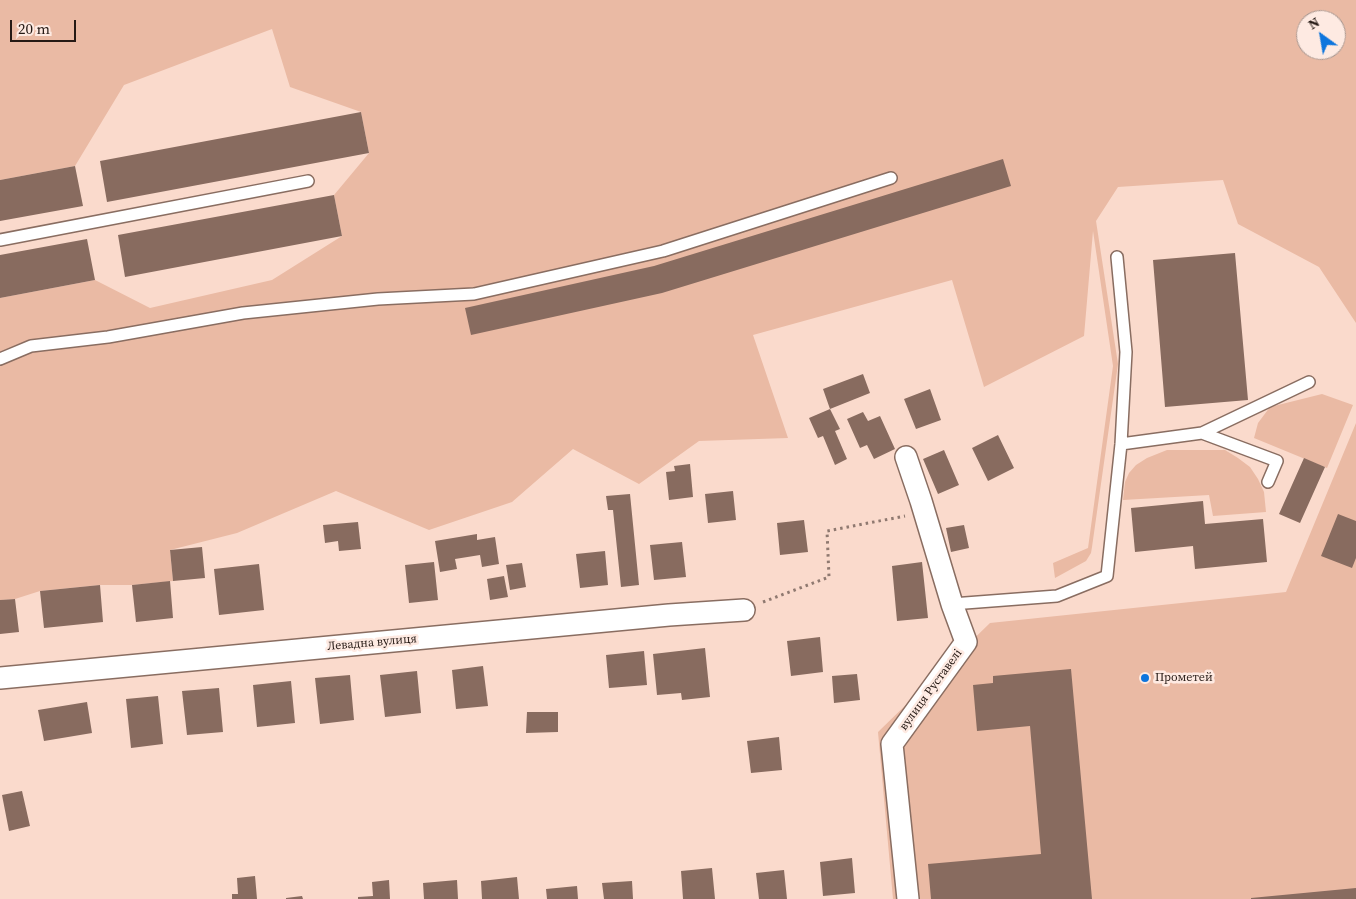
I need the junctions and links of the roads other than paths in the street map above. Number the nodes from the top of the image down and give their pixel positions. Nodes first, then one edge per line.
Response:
1 (891, 178) dead end
2 (308, 181) dead end
3 (0, 240) edge
4 (1117, 257) dead end
5 (0, 360) edge
6 (1309, 382) dead end
7 (1202, 433) junction
8 (1121, 444) junction
9 (906, 457) dead end
10 (1268, 482) dead end
11 (952, 604) junction
12 (744, 610) road end
13 (0, 678) edge
14 (908, 899) edge

1 - 5 lane
2 - 3 lane
4 - 8 lane
6 - 7 lane
7 - 8 lane
7 - 10 lane
8 - 11 lane
9 - 11 street, вулиця Руставелі
11 - 14 street, вулиця Руставелі
12 - 13 street, Левадна вулиця

